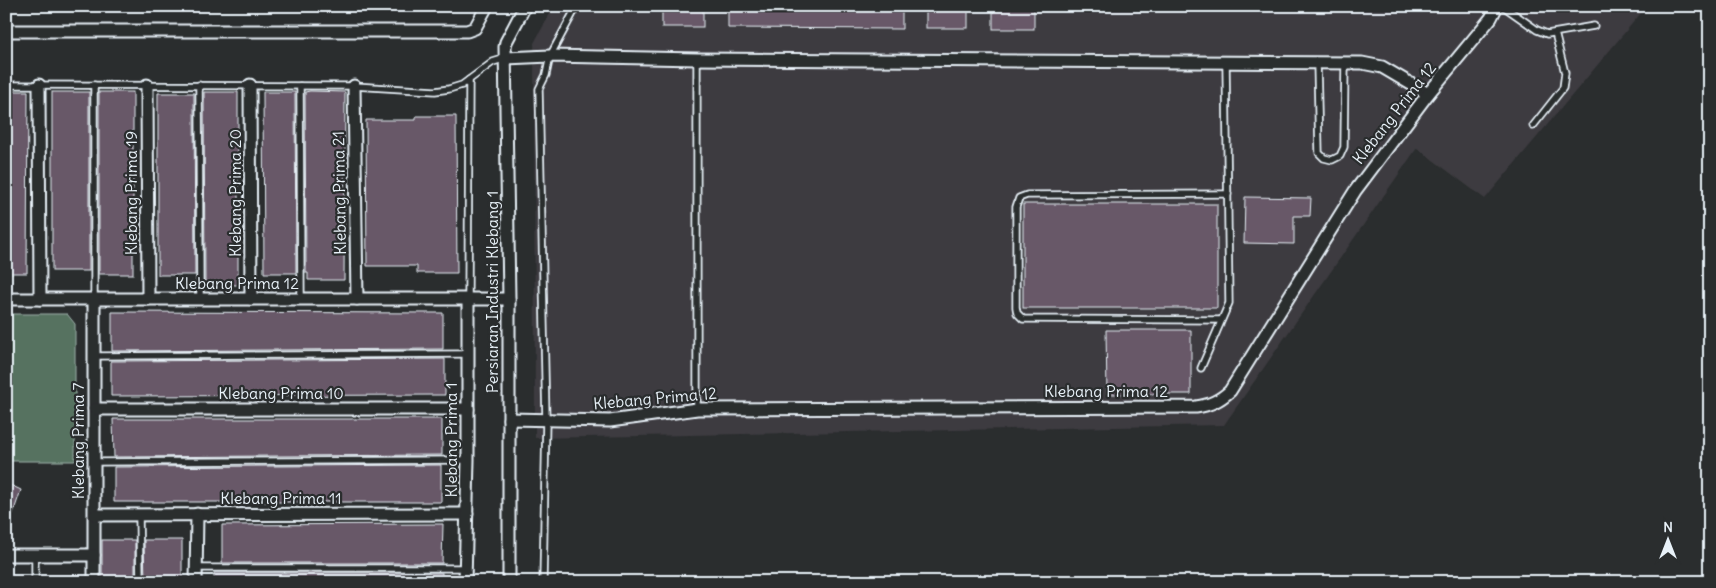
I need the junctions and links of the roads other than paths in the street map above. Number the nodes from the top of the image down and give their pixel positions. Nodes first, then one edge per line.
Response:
1 (487, 6) edge
2 (525, 6) edge
3 (577, 6) edge
4 (1497, 6) edge
5 (1503, 6) edge
6 (1594, 26) dead end
7 (6, 31) edge
8 (1555, 33) junction
9 (550, 56) junction
10 (506, 58) junction
11 (697, 59) junction
12 (1226, 63) junction
13 (1317, 63) junction
14 (1345, 63) junction
15 (469, 80) junction
16 (6, 85) edge
17 (39, 85) junction
18 (94, 86) junction
19 (147, 86) junction
20 (199, 86) junction
21 (250, 86) junction
22 (300, 86) junction
23 (354, 86) junction
24 (1428, 94) junction
25 (1532, 126) dead end
26 (1228, 194) junction
27 (509, 298) junction
28 (6, 299) edge
29 (40, 299) junction
30 (94, 299) junction
31 (148, 299) junction
32 (200, 299) junction
33 (252, 299) junction
34 (301, 299) junction
35 (357, 299) junction
36 (468, 299) junction
37 (1221, 320) junction
38 (468, 354) junction
39 (95, 356) junction
40 (1201, 368) dead end
41 (94, 409) junction
42 (468, 409) junction
43 (697, 409) junction
44 (509, 419) junction
45 (546, 420) junction
46 (468, 460) junction
47 (95, 462) junction
48 (197, 514) junction
49 (467, 514) junction
50 (95, 515) junction
51 (139, 515) junction
52 (6, 555) edge
53 (35, 555) junction
54 (94, 555) junction
55 (196, 568) junction
56 (466, 568) junction
57 (35, 582) edge
58 (94, 582) edge
59 (140, 582) edge
60 (196, 582) edge
61 (465, 582) edge
62 (509, 582) edge
63 (543, 582) edge

1 - 7 street
2 - 10 street, Persiaran Industri Klebang 1
3 - 9 lane
4 - 24 street, Klebang Prima 12
5 - 8 lane
6 - 8 lane
8 - 25 lane
9 - 10 street
9 - 11 street
9 - 45 lane
10 - 15 lane
10 - 27 street, Persiaran Industri Klebang 1
11 - 12 street
11 - 43 lane
12 - 13 street
12 - 26 lane
13 - 14 street
13 - 14 lane
14 - 24 street
15 - 23 lane
15 - 36 lane
16 - 17 lane
17 - 18 lane
17 - 29 street
18 - 19 lane
18 - 30 lane
19 - 20 lane
19 - 31 street, Klebang Prima 19
20 - 21 lane
20 - 32 lane
21 - 22 lane
21 - 33 street, Klebang Prima 20
22 - 23 lane
22 - 34 lane
23 - 35 street, Klebang Prima 21
24 - 43 street, Klebang Prima 12
26 - 37 lane
26 - 37 lane
27 - 36 street, Klebang Prima 12
27 - 44 street, Persiaran Industri Klebang 1
28 - 29 street, Klebang Prima 12
29 - 30 street, Klebang Prima 12
30 - 31 street, Klebang Prima 12
30 - 39 street, Klebang Prima 7
31 - 32 street, Klebang Prima 12
32 - 33 street, Klebang Prima 12
33 - 34 street, Klebang Prima 12
34 - 35 street, Klebang Prima 12
35 - 36 street, Klebang Prima 12
36 - 38 street, Klebang Prima 1
37 - 40 lane
38 - 39 lane
38 - 42 street, Klebang Prima 1
39 - 41 street, Klebang Prima 7
41 - 42 street, Klebang Prima 10
41 - 47 street, Klebang Prima 7
42 - 46 street, Klebang Prima 1
43 - 45 street, Klebang Prima 12
44 - 45 street, Klebang Prima 12
44 - 62 street, Persiaran Industri Klebang 1
45 - 63 lane
46 - 47 lane
46 - 49 street, Klebang Prima 1
47 - 50 street, Klebang Prima 7
48 - 49 street, Klebang Prima 11
48 - 51 street, Klebang Prima 11
48 - 55 street
49 - 56 street, Klebang Prima 1
50 - 51 street, Klebang Prima 11
50 - 54 street, Klebang Prima 7
51 - 59 lane
52 - 53 street
53 - 54 street
53 - 57 lane
54 - 58 street, Klebang Prima 7
55 - 56 lane
55 - 60 street
56 - 61 street, Klebang Prima 1

